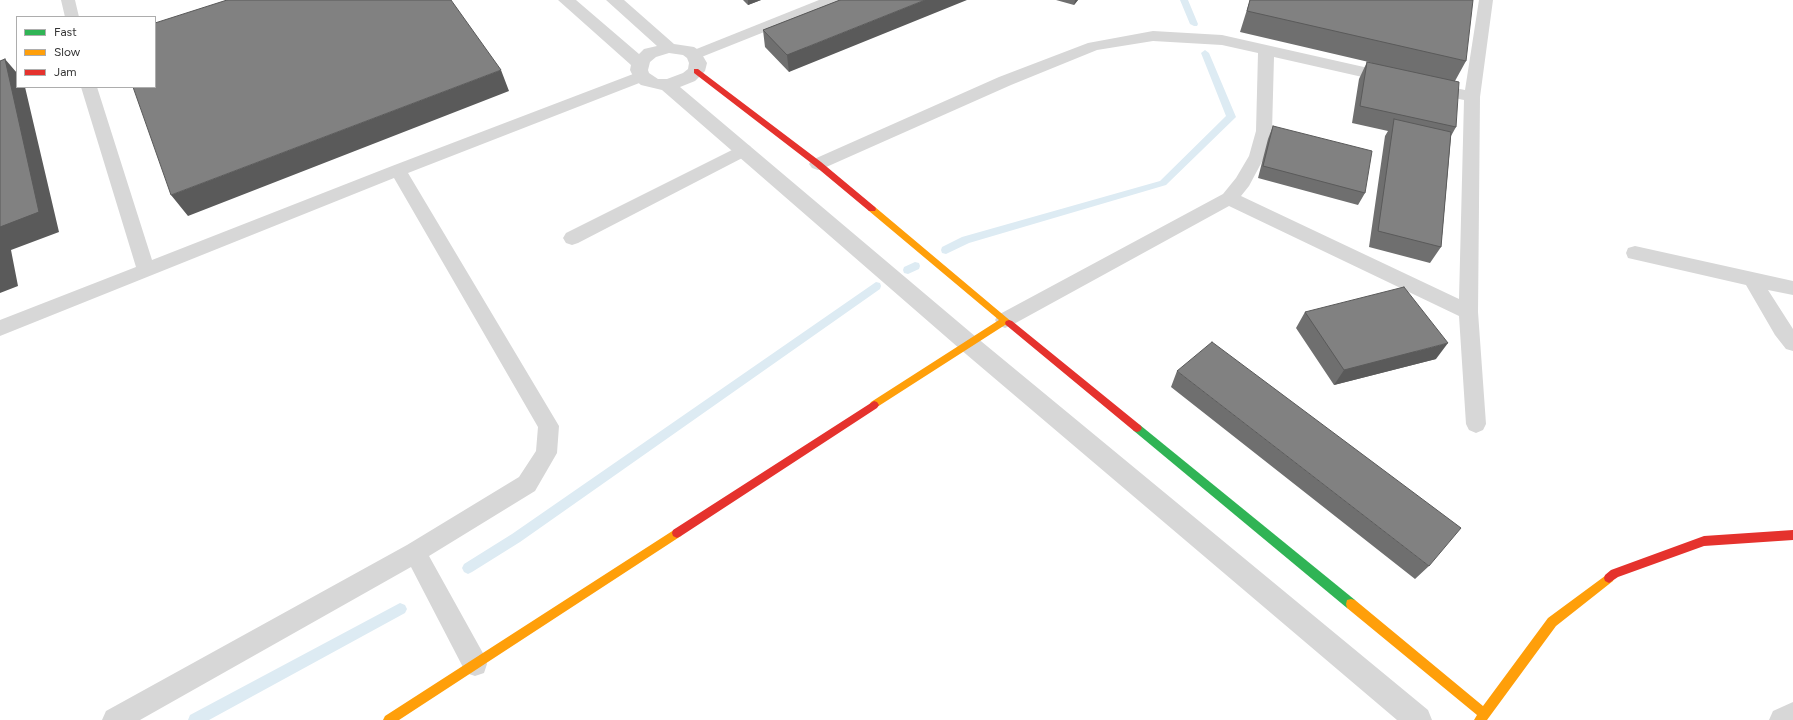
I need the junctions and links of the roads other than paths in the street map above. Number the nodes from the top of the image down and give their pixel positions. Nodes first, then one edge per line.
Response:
1 (68, 0) edge
2 (566, 0) edge
3 (614, 0) edge
4 (832, 0) edge
5 (1486, 0) edge
6 (72, 16) edge
7 (669, 48) junction
8 (1266, 50) junction
9 (695, 63) junction
10 (640, 70) junction
11 (1403, 81) edge
12 (666, 85) junction
13 (1419, 85) edge
14 (89, 88) edge
15 (1472, 97) junction
16 (744, 150) junction
17 (818, 164) junction
18 (398, 170) junction
19 (1229, 198) junction
20 (572, 238) dead end
21 (1635, 253) dead end
22 (146, 270) junction
23 (1752, 279) junction
24 (1793, 288) edge
25 (1468, 312) junction
26 (1005, 320) junction
27 (0, 328) edge
28 (968, 343) junction
29 (1793, 343) edge
30 (1476, 424) dead end
31 (1793, 535) edge
32 (415, 552) junction
33 (475, 664) junction
34 (1793, 715) edge
35 (1482, 717) edge
36 (115, 720) edge
37 (389, 720) edge
38 (1418, 720) edge
39 (1782, 720) edge

1 - 6 lane
2 - 10 street
3 - 7 street
4 - 9 lane
5 - 15 lane
7 - 9 street
7 - 10 street
8 - 11 lane
8 - 17 lane
8 - 19 lane
9 - 12 street
9 - 17 street
10 - 12 street
10 - 18 lane
12 - 16 street
13 - 15 lane
14 - 22 lane
15 - 25 lane
16 - 20 lane
16 - 28 street
17 - 26 street
18 - 22 lane
18 - 32 lane
19 - 25 lane
19 - 26 lane
21 - 23 lane
22 - 27 lane
23 - 24 lane
23 - 29 lane
25 - 30 lane
26 - 28 street
26 - 35 street
28 - 33 street
28 - 38 street
31 - 35 street
32 - 33 lane
32 - 36 lane
33 - 37 street
34 - 39 lane

